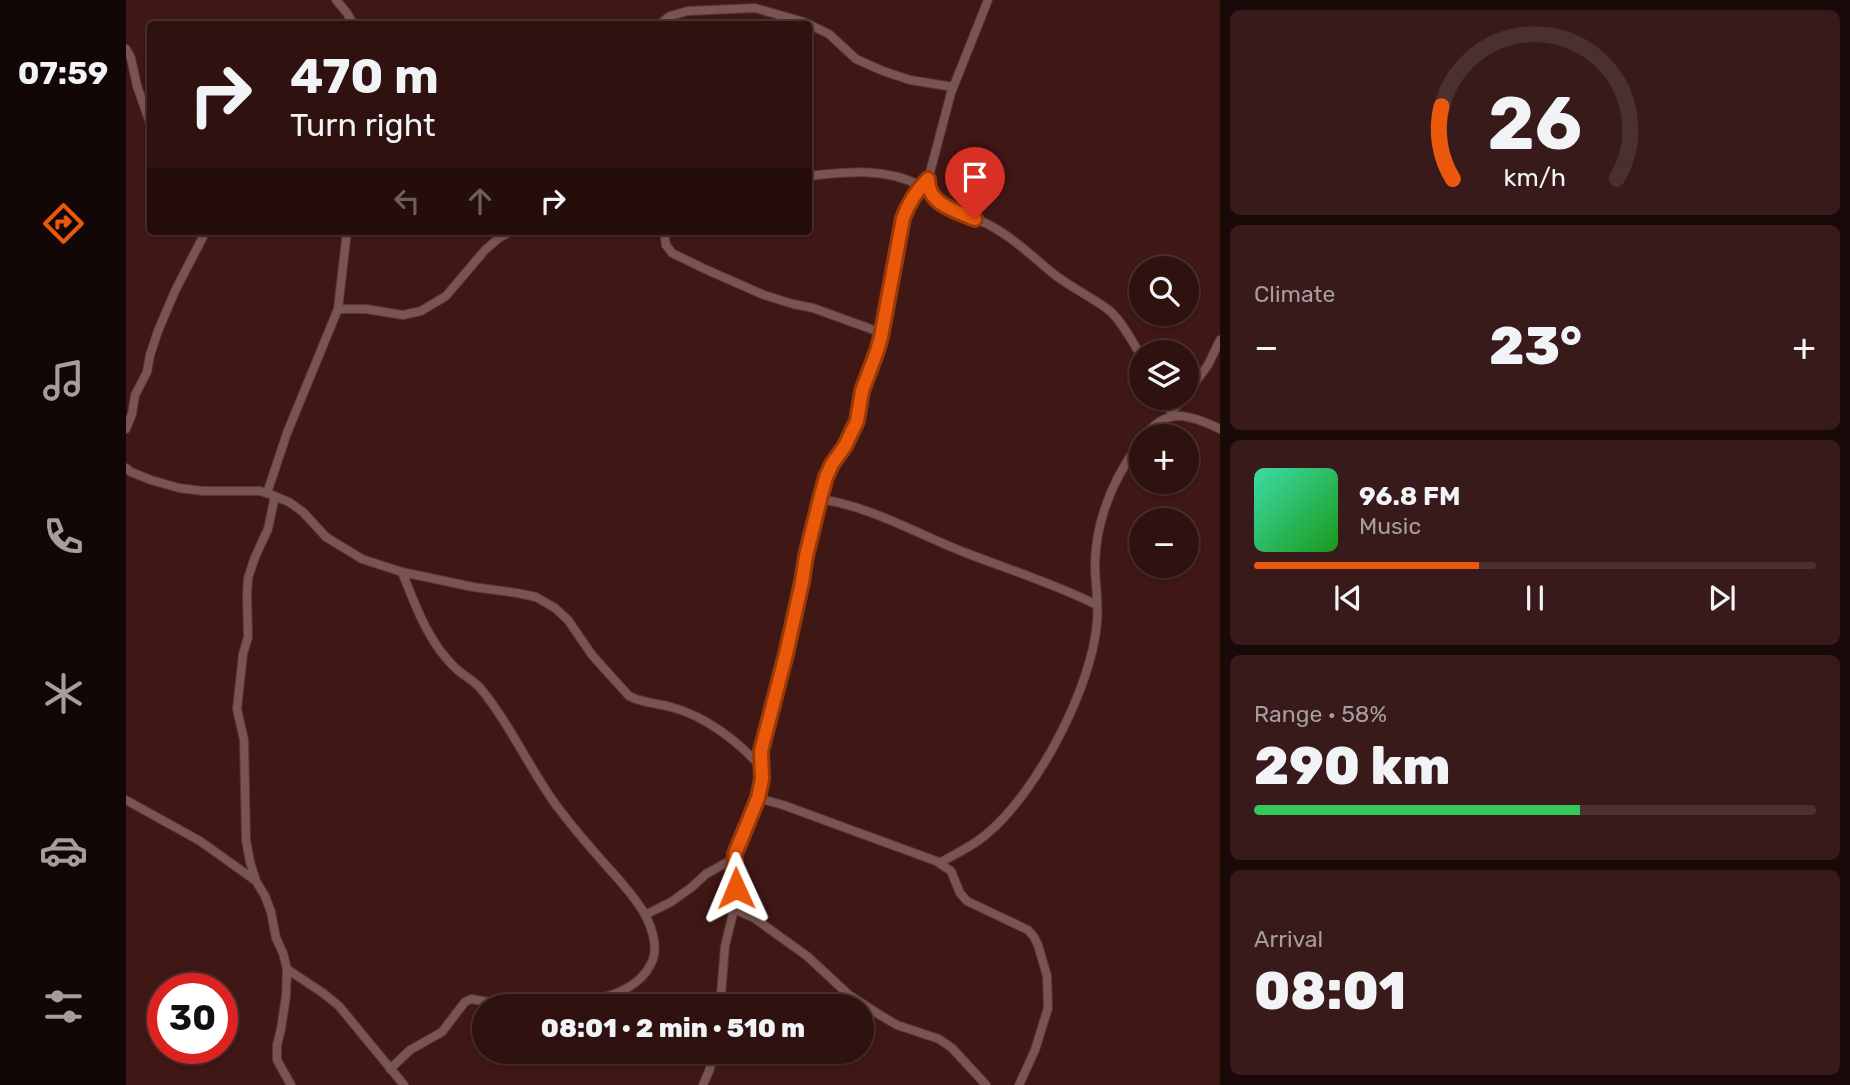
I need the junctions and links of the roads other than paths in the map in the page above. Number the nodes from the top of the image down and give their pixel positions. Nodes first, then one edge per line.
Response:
1 (336, 0) edge
2 (988, 0) edge
3 (351, 21) edge
4 (664, 21) edge
5 (800, 21) edge
6 (812, 26) edge
7 (126, 49) edge
8 (953, 87) junction
9 (147, 114) edge
10 (812, 176) edge
11 (928, 179) junction
12 (921, 186) junction
13 (204, 235) edge
14 (347, 235) edge
15 (505, 235) edge
16 (665, 235) edge
17 (338, 309) junction
18 (882, 332) junction
19 (1131, 340) edge
20 (1220, 340) edge
21 (1199, 378) edge
22 (1170, 410) edge
23 (1174, 410) edge
24 (1171, 414) junction
25 (1155, 424) edge
26 (126, 429) edge
27 (1220, 429) edge
28 (1129, 459) edge
29 (126, 468) edge
30 (271, 494) junction
31 (820, 499) junction
32 (401, 572) junction
33 (1097, 605) junction
34 (761, 767) junction
35 (758, 798) junction
36 (126, 800) edge
37 (735, 858) junction
38 (939, 863) junction
39 (257, 881) junction
40 (734, 909) junction
41 (645, 915) junction
42 (287, 970) junction
43 (613, 994) edge
44 (721, 994) edge
45 (472, 999) edge
46 (711, 1064) edge
47 (390, 1069) junction
48 (291, 1085) edge
49 (404, 1085) edge
50 (703, 1085) edge
51 (986, 1085) edge
52 (1018, 1085) edge

1 - 3 street
2 - 8 street
4 - 5 street
6 - 8 street
7 - 9 street
8 - 11 street
10 - 12 street
11 - 12 street
11 - 19 street
12 - 18 street
13 - 26 street
14 - 17 street
15 - 17 street
16 - 18 street
17 - 30 street
18 - 31 street
20 - 21 street
22 - 24 street
23 - 24 street
24 - 25 street
24 - 27 street
28 - 33 street
29 - 30 street
30 - 32 street
30 - 39 street
31 - 33 street
31 - 34 street
32 - 34 street
32 - 41 street
33 - 38 street
34 - 35 street
35 - 37 street
35 - 38 street
36 - 39 street
37 - 40 street
37 - 41 street
38 - 52 street
39 - 42 street
40 - 44 street
40 - 51 street
41 - 43 street
42 - 47 street
42 - 48 street
45 - 47 street
46 - 50 street
47 - 49 street

